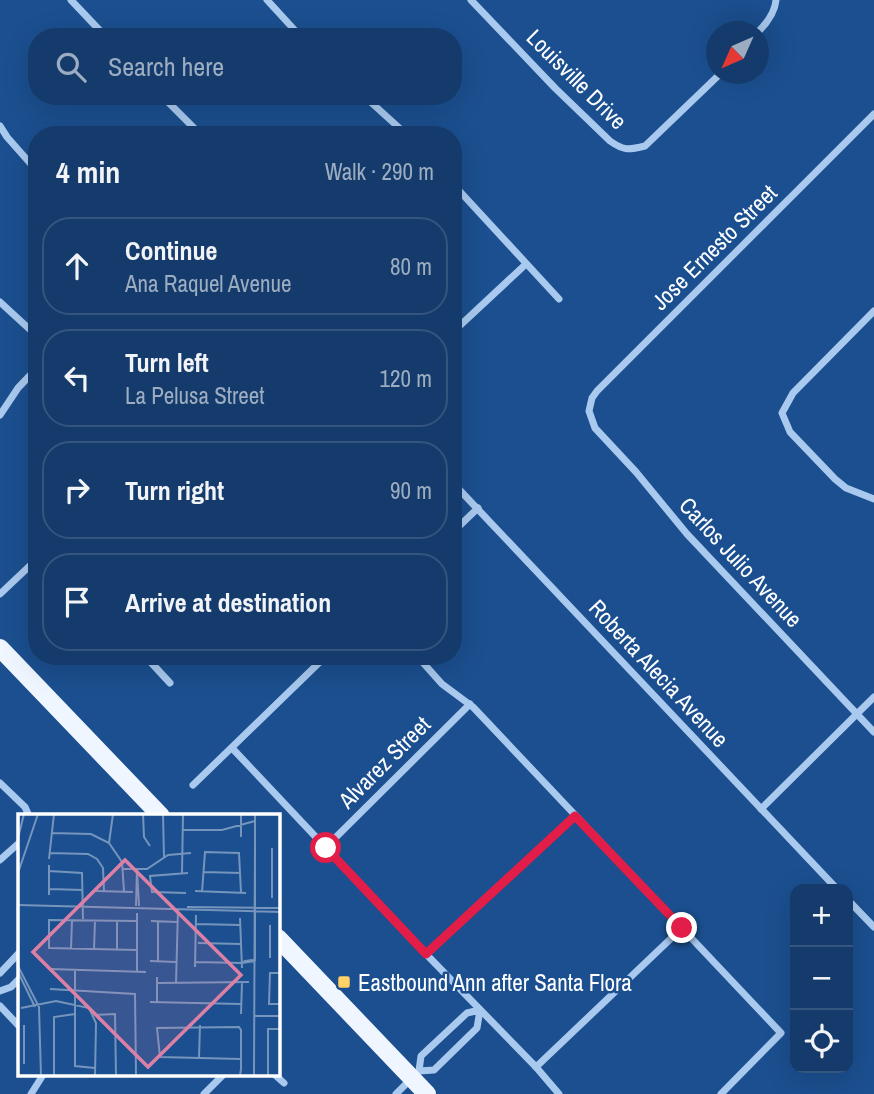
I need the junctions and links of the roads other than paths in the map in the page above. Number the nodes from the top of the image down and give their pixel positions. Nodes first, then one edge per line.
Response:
1 (71, 0) edge
2 (267, 0) edge
3 (471, 0) edge
4 (776, 2) edge
5 (769, 21) edge
6 (97, 28) edge
7 (293, 28) edge
8 (710, 84) edge
9 (171, 105) edge
10 (374, 105) edge
11 (874, 114) edge
12 (0, 126) edge
13 (192, 126) edge
14 (397, 126) edge
15 (28, 161) edge
16 (462, 194) edge
17 (526, 264) junction
18 (559, 299) dead end
19 (0, 302) edge
20 (874, 311) edge
21 (462, 324) edge
22 (28, 327) edge
23 (28, 377) edge
24 (589, 411) joint
25 (0, 415) edge
26 (462, 492) edge
27 (874, 499) edge
28 (478, 508) junction
29 (462, 523) edge
30 (28, 568) edge
31 (0, 594) edge
32 (0, 648) edge
33 (153, 665) edge
34 (317, 665) edge
35 (425, 665) edge
36 (170, 683) dead end
37 (874, 697) edge
38 (470, 704) junction
39 (857, 715) junction
40 (874, 732) edge
41 (232, 748) junction
42 (0, 783) edge
43 (193, 785) dead end
44 (761, 809) junction
45 (28, 814) edge
46 (156, 814) edge
47 (575, 816) junction
48 (18, 844) edge
49 (326, 848) junction
50 (0, 860) edge
51 (833, 884) edge
52 (853, 905) edge
53 (682, 928) junction
54 (874, 928) edge
55 (280, 941) edge
56 (18, 954) edge
57 (426, 954) junction
58 (0, 973) edge
59 (18, 980) edge
60 (0, 991) edge
61 (0, 1006) edge
62 (480, 1010) junction
63 (18, 1025) edge
64 (536, 1067) junction
65 (416, 1075) junction
66 (42, 1076) edge
67 (222, 1076) edge
68 (276, 1076) edge
69 (284, 1083) dead end
70 (31, 1094) edge
71 (204, 1094) edge
72 (396, 1094) edge
73 (427, 1094) edge
74 (559, 1094) edge
75 (721, 1094) edge

1 - 6 street
2 - 7 street
3 - 8 street, Louisville Drive
4 - 5 street
9 - 13 street
10 - 14 street
11 - 24 street, Jose Ernesto Street
12 - 15 street
16 - 17 street
17 - 18 street
17 - 21 street
19 - 22 street
20 - 27 street
23 - 25 street
24 - 39 street, Carlos Julio Avenue
26 - 28 street, Roberta Alecia Avenue
28 - 29 street
28 - 44 street, Roberta Alecia Avenue
30 - 31 street
32 - 46 main road
33 - 36 street
34 - 41 street
35 - 38 street
37 - 39 street
38 - 47 street
38 - 49 street, Alvarez Street
39 - 40 street, Carlos Julio Avenue
39 - 44 street
41 - 43 street
41 - 49 street
42 - 45 street
44 - 51 street, Roberta Alecia Avenue
47 - 53 street
47 - 57 street
48 - 50 street
49 - 57 street
52 - 54 street
53 - 64 street
53 - 75 street
55 - 65 main road
56 - 58 street
57 - 62 street
59 - 60 street
61 - 63 street
62 - 64 street
62 - 65 street
62 - 65 street
64 - 74 street
65 - 72 street
65 - 73 main road
66 - 70 street
67 - 71 street
68 - 69 street

